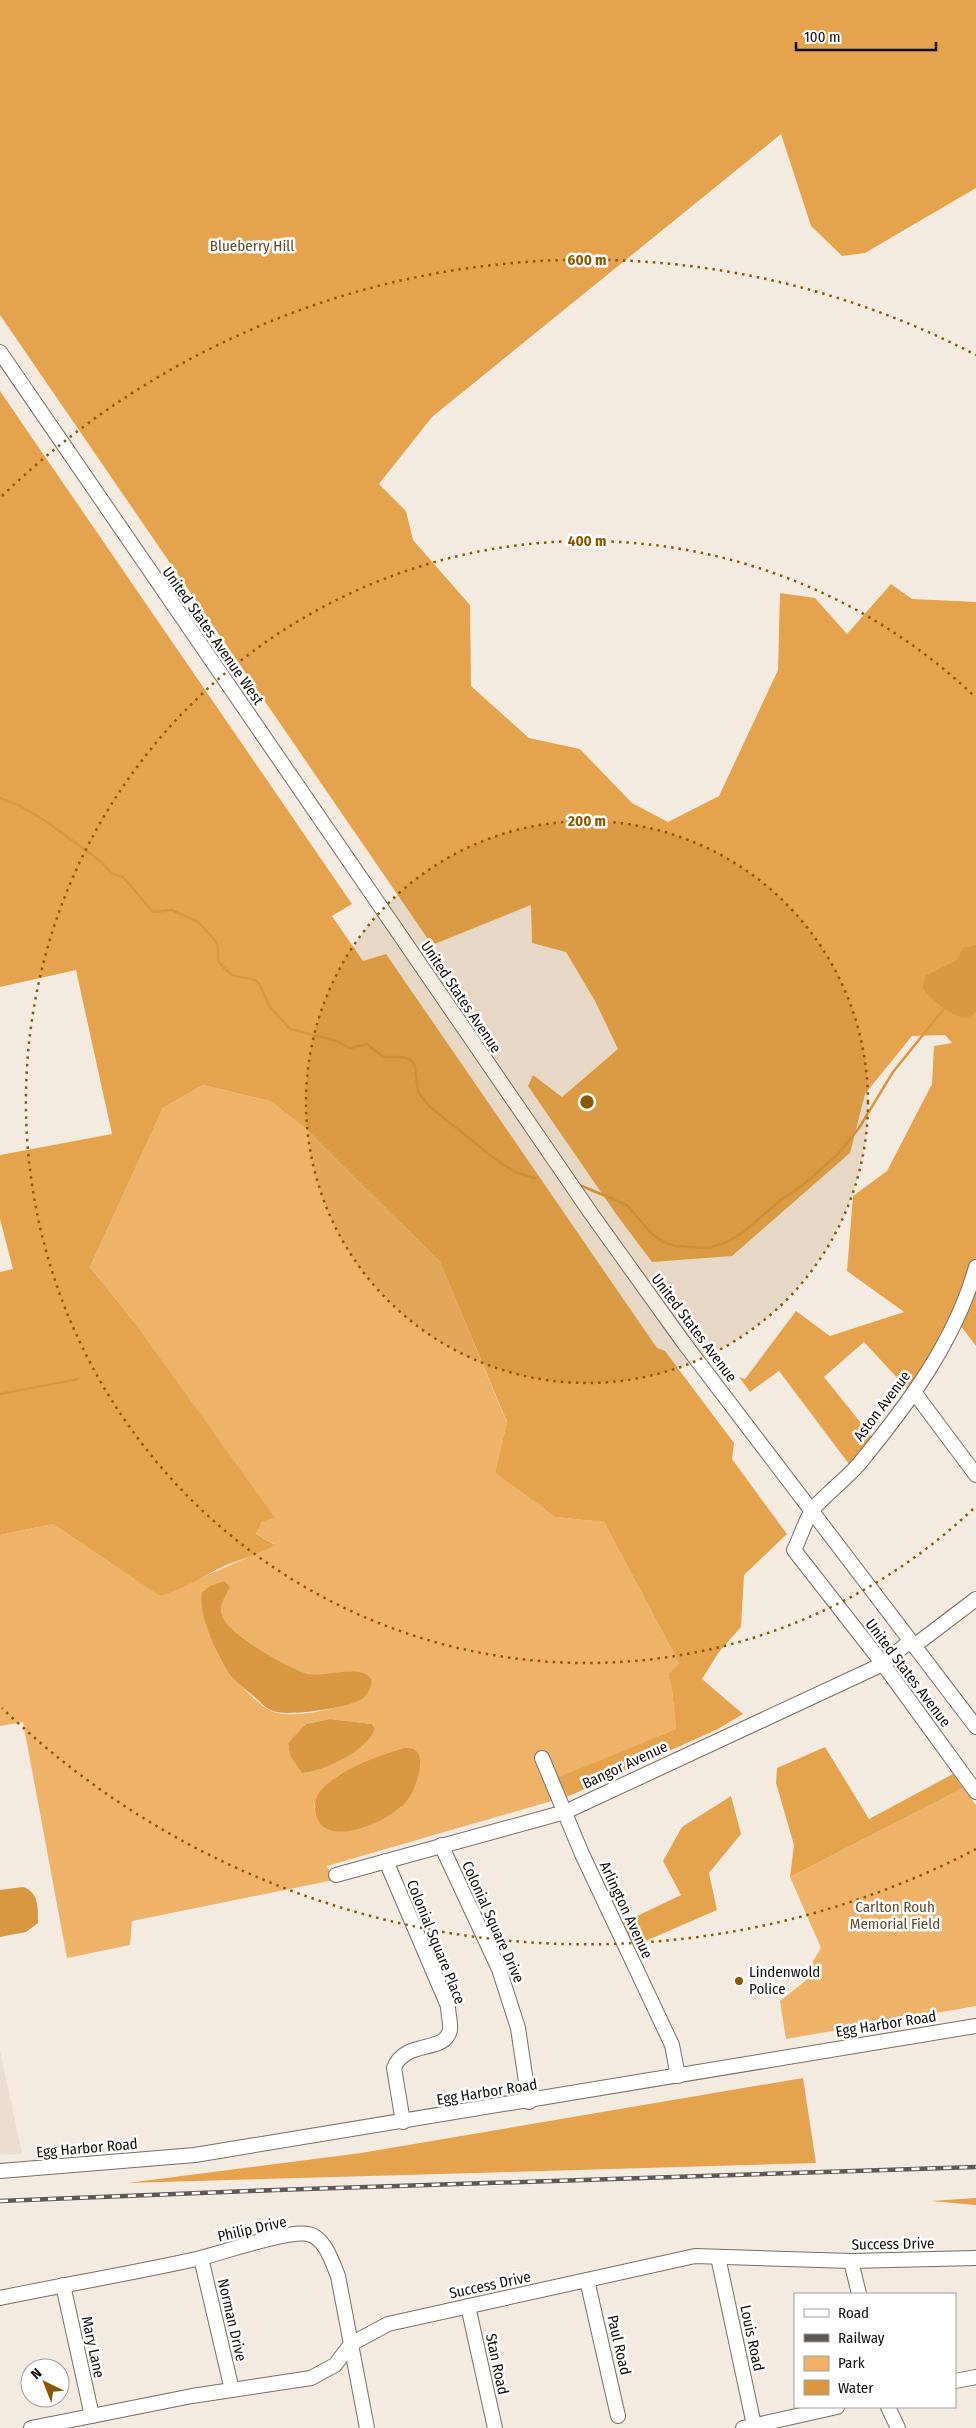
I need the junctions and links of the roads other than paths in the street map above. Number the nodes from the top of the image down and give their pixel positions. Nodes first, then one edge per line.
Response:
1 (0, 352) edge
2 (401, 938) joint
3 (976, 1266) edge
4 (914, 1392) junction
5 (976, 1475) edge
6 (812, 1510) junction
7 (794, 1550) joint
8 (976, 1599) edge
9 (912, 1643) junction
10 (883, 1664) junction
11 (976, 1727) edge
12 (542, 1758) dead end
13 (976, 1792) edge
14 (565, 1812) junction
15 (442, 1845) junction
16 (386, 1861) junction
17 (336, 1875) dead end
18 (976, 2026) edge
19 (678, 2076) junction
20 (529, 2102) junction
21 (403, 2122) junction
22 (0, 2171) edge
23 (718, 2257) junction
24 (201, 2258) junction
25 (976, 2258) edge
26 (851, 2261) junction
27 (587, 2280) junction
28 (63, 2285) junction
29 (859, 2293) edge
30 (0, 2298) edge
31 (468, 2306) junction
32 (352, 2344) junction
33 (976, 2377) edge
34 (956, 2381) edge
35 (232, 2390) junction
36 (833, 2408) edge
37 (888, 2408) edge
38 (92, 2416) junction
39 (618, 2416) dead end
40 (746, 2427) edge
41 (32, 2428) edge
42 (367, 2428) edge
43 (495, 2428) edge
44 (898, 2428) edge

1 - 2 street, United States Avenue West
2 - 6 street, United States Avenue
3 - 4 street, Aston Avenue
4 - 5 street
4 - 6 street, Aston Avenue
6 - 7 street, Aston Avenue
6 - 9 street, United States Avenue
7 - 10 street, United States Avenue
8 - 9 street, Bangor Avenue
9 - 10 street, Bangor Avenue
9 - 11 street, United States Avenue
10 - 13 street, United States Avenue
10 - 14 street, Bangor Avenue
12 - 14 street, Arlington Avenue
14 - 15 street, Bangor Avenue
14 - 19 street, Arlington Avenue
15 - 16 street, Bangor Avenue
15 - 20 street, Colonial Square Drive
16 - 17 street, Bangor Avenue
16 - 21 street, Colonial Square Place
18 - 19 street, Egg Harbor Road
19 - 20 street, Egg Harbor Road
20 - 21 street, Egg Harbor Road
21 - 22 street, Egg Harbor Road
23 - 26 street, Success Drive
23 - 27 street, Success Drive
23 - 40 street, Louis Road
24 - 28 street, Philip Drive
24 - 32 street, Philip Drive
24 - 35 street, Norman Drive
25 - 26 street, Success Drive
26 - 29 street
27 - 31 street, Success Drive
27 - 39 street, Paul Road
28 - 30 street, Philip Drive
28 - 38 street, Mary Lane
31 - 32 street, Success Drive
31 - 43 street, Stan Road
32 - 35 street, Success Drive
32 - 42 street, Philip Drive
33 - 34 street
35 - 38 street, Success Drive
36 - 40 street
37 - 44 street
38 - 41 street, Success Drive

